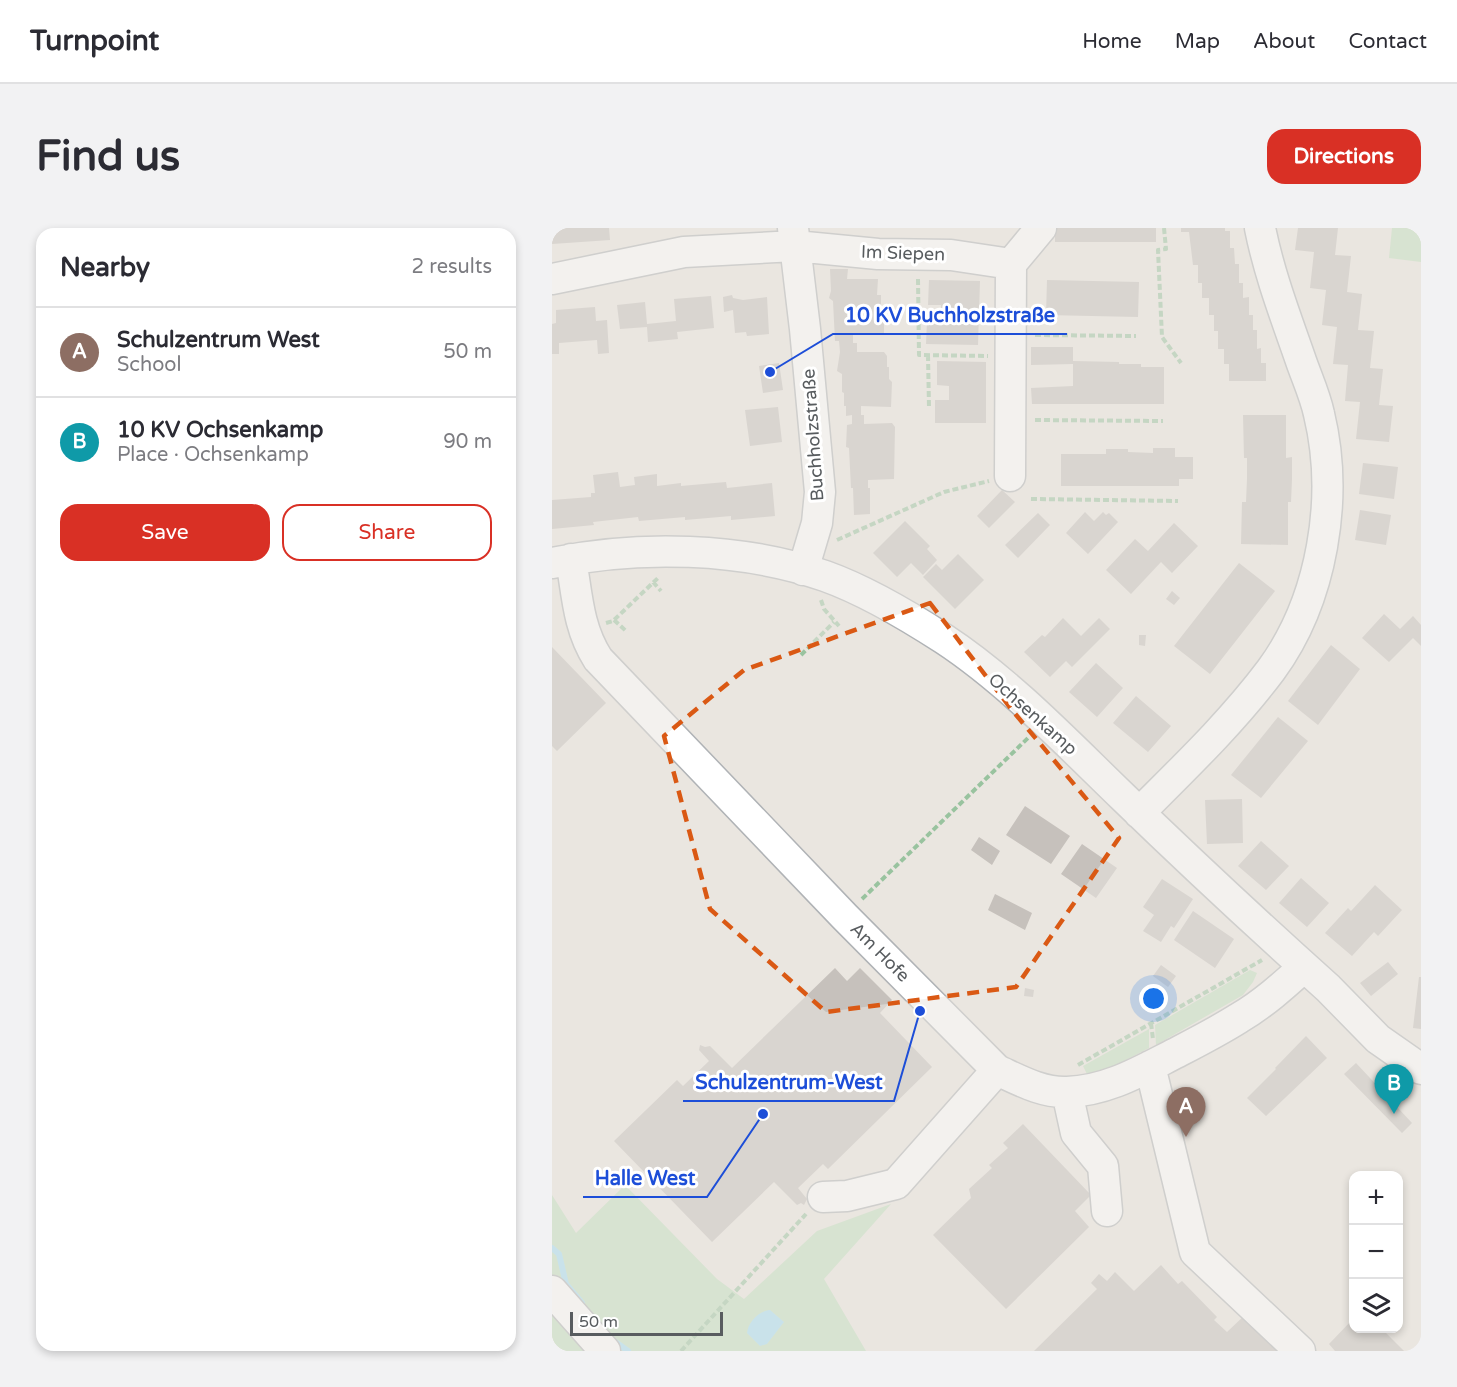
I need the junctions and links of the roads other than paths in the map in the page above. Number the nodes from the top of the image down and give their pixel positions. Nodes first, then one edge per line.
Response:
1 (1041, 228) edge
2 (1260, 228) edge
3 (794, 237) edge
4 (1011, 264) junction
5 (552, 279) edge
6 (1010, 476) road end
7 (561, 561) edge
8 (806, 561) junction
9 (1139, 813) junction
10 (1294, 957) junction
11 (1150, 1066) junction
12 (1421, 1069) edge
13 (997, 1070) junction
14 (1060, 1091) junction
15 (823, 1197) road end
16 (1107, 1211) dead end
17 (552, 1291) edge
18 (605, 1351) edge
19 (1300, 1351) edge

1 - 4 street
2 - 9 street
3 - 4 street, Im Siepen
3 - 5 street, Im Siepen
3 - 8 street, Buchholzstraße
4 - 6 street
7 - 8 street, Ochsenkamp
7 - 13 street, Am Hofe
8 - 9 street, Ochsenkamp
9 - 10 street, Ochsenkamp
10 - 11 street, Am Hofe
10 - 12 street, Ochsenkamp
11 - 14 street, Am Hofe
11 - 19 street
13 - 14 street, Am Hofe
13 - 15 street
14 - 16 street
17 - 18 street

